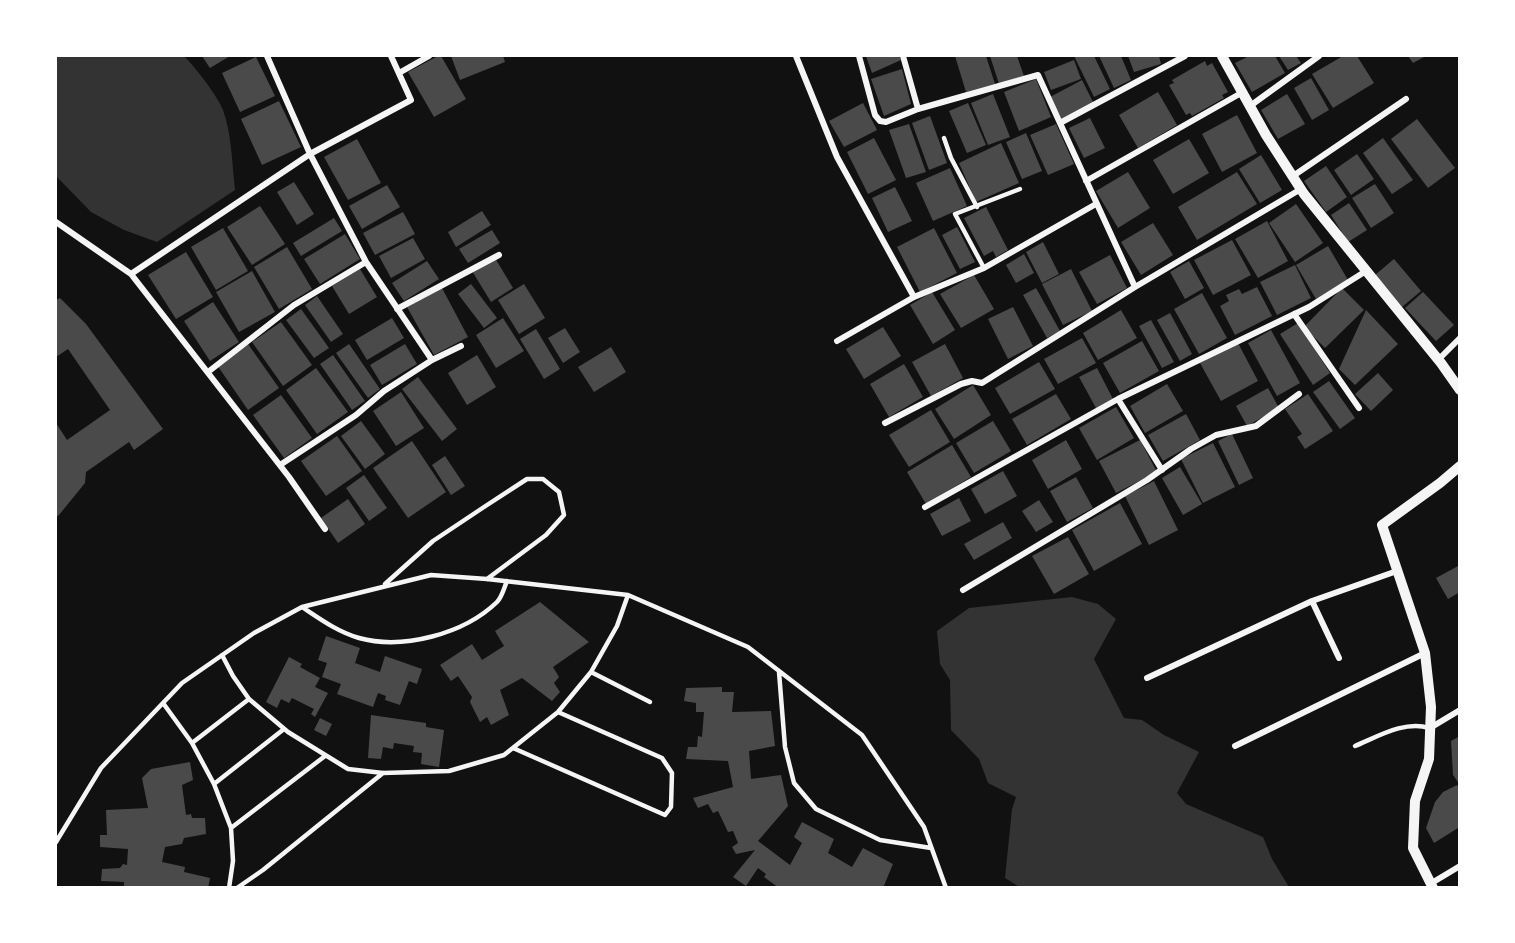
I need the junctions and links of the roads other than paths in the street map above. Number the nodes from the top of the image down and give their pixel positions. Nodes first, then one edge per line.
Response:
1 (267, 56) edge
2 (391, 56) edge
3 (429, 56) edge
4 (796, 56) edge
5 (859, 56) edge
6 (903, 56) edge
7 (1185, 56) edge
8 (1222, 56) edge
9 (1319, 56) edge
10 (399, 73) junction
11 (1243, 92) junction
12 (1406, 99) dead end
13 (1250, 106) junction
14 (918, 109) junction
15 (1060, 123) junction
16 (944, 138) dead end
17 (310, 154) junction
18 (1293, 176) junction
19 (1086, 181) junction
20 (1020, 189) dead end
21 (1301, 189) junction
22 (1096, 204) junction
23 (977, 207) junction
24 (56, 222) edge
25 (499, 255) dead end
26 (366, 262) junction
27 (984, 268) junction
28 (1366, 271) junction
29 (131, 274) junction
30 (1136, 287) junction
31 (914, 297) junction
32 (397, 309) junction
33 (1294, 314) junction
34 (1460, 338) edge
35 (837, 341) dead end
36 (461, 346) dead end
37 (432, 360) junction
38 (1438, 360) junction
39 (208, 372) junction
40 (1460, 390) edge
41 (1299, 394) dead end
42 (1118, 399) junction
43 (1359, 408) dead end
44 (885, 423) dead end
45 (280, 465) junction
46 (1460, 465) edge
47 (1162, 470) junction
48 (924, 507) dead end
49 (325, 529) dead end
50 (1397, 571) junction
51 (487, 579) junction
52 (507, 581) junction
53 (383, 586) junction
54 (963, 590) dead end
55 (628, 595) junction
56 (1312, 601) junction
57 (302, 606) junction
58 (1425, 653) junction
59 (222, 655) junction
60 (1339, 658) dead end
61 (591, 672) junction
62 (779, 672) junction
63 (1147, 678) dead end
64 (249, 699) junction
65 (650, 702) dead end
66 (163, 703) junction
67 (1460, 710) edge
68 (558, 712) junction
69 (1430, 728) junction
70 (284, 729) junction
71 (192, 744) junction
72 (1235, 746) dead end
73 (1355, 746) dead end
74 (513, 748) junction
75 (325, 756) junction
76 (383, 773) junction
77 (214, 784) junction
78 (231, 828) junction
79 (56, 842) edge
80 (931, 848) junction
81 (1460, 866) edge
82 (1432, 886) edge
83 (229, 888) edge
84 (237, 888) edge
85 (946, 888) edge

1 - 17 street
2 - 10 street
3 - 10 street
4 - 31 street
5 - 14 street
6 - 14 street
7 - 15 street
8 - 11 street
9 - 13 street
10 - 17 street
11 - 13 street
11 - 19 street
12 - 18 street
13 - 18 street
14 - 15 street
15 - 19 street
16 - 23 lane
17 - 26 street
17 - 29 street
18 - 21 street
19 - 22 street
20 - 23 lane
21 - 28 street
21 - 30 street
22 - 27 street
22 - 30 street
23 - 27 lane
24 - 29 street
25 - 32 street
26 - 32 street
26 - 39 street
27 - 31 street
28 - 33 street
28 - 38 street
29 - 39 street
30 - 44 street
31 - 35 street
32 - 37 street
33 - 42 street
33 - 43 street
34 - 38 street
36 - 37 street
37 - 45 street
38 - 40 street
39 - 45 street
41 - 47 street
42 - 47 street
42 - 48 street
45 - 49 street
46 - 50 street
47 - 54 street
50 - 56 street
50 - 58 street
51 - 52 lane
51 - 53 lane
51 - 53 lane
52 - 55 lane
52 - 57 lane
53 - 57 lane
55 - 61 lane
55 - 62 lane
56 - 60 street
56 - 63 street
57 - 59 lane
58 - 69 street
58 - 72 street
59 - 64 lane
59 - 66 lane
61 - 65 lane
61 - 68 lane
62 - 80 lane
62 - 80 lane
64 - 70 lane
64 - 71 lane
66 - 71 lane
66 - 79 lane
67 - 69 street
68 - 74 lane
68 - 74 lane
69 - 73 lane
69 - 82 street
70 - 75 lane
70 - 77 lane
71 - 77 lane
74 - 76 lane
75 - 76 lane
75 - 78 lane
76 - 84 lane
77 - 78 lane
78 - 83 lane
80 - 85 lane
81 - 82 street

